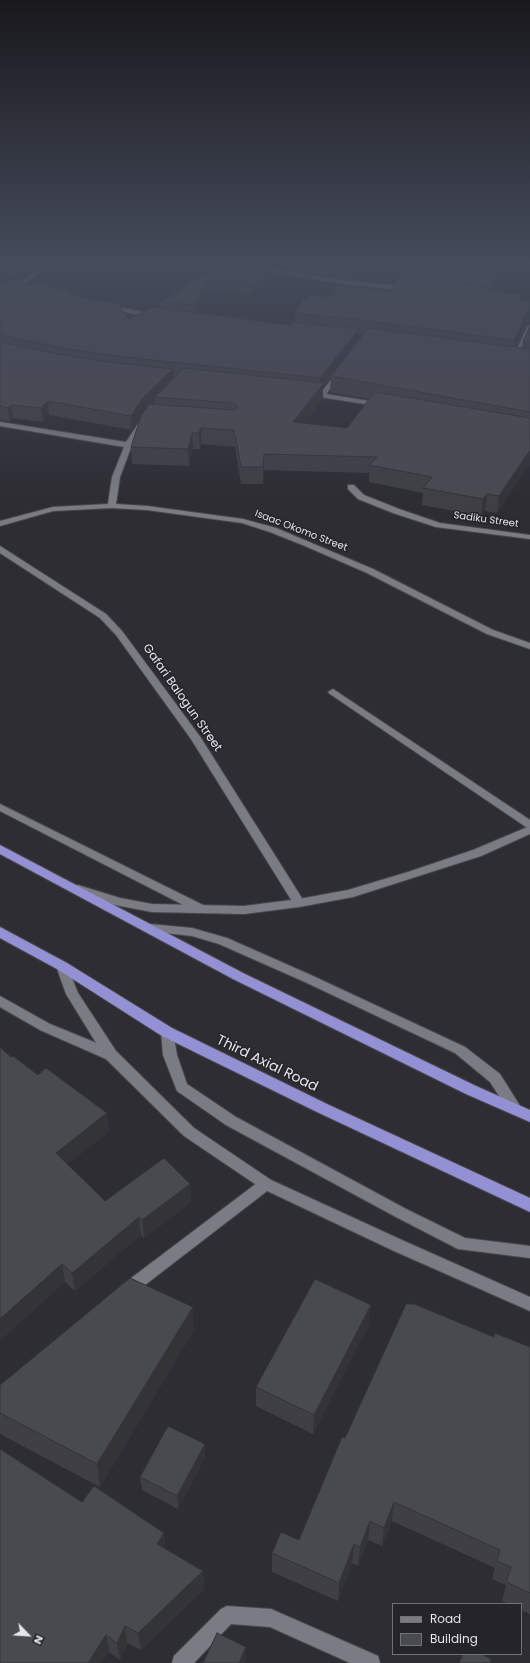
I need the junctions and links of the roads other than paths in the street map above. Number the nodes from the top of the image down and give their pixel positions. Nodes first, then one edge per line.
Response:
1 (520, 344) edge
2 (522, 361) edge
3 (342, 370) edge
4 (298, 392) edge
5 (322, 395) junction
6 (390, 407) edge
7 (151, 417) edge
8 (0, 424) edge
9 (128, 445) junction
10 (351, 487) dead end
11 (112, 506) junction
12 (0, 524) edge
13 (530, 537) edge
14 (0, 549) edge
15 (530, 646) edge
16 (333, 692) dead end
17 (0, 807) edge
18 (530, 825) edge
19 (530, 830) edge
20 (0, 849) edge
21 (72, 887) junction
22 (299, 903) junction
23 (201, 909) junction
24 (150, 928) junction
25 (0, 932) edge
26 (62, 966) junction
27 (0, 1001) edge
28 (167, 1032) junction
29 (111, 1055) junction
30 (515, 1109) junction
31 (530, 1116) edge
32 (266, 1184) junction
33 (530, 1205) edge
34 (530, 1252) edge
35 (114, 1300) edge
36 (530, 1304) edge
37 (181, 1663) edge
38 (371, 1663) edge

1 - 2 street
3 - 5 street
4 - 5 street
5 - 6 street
7 - 9 street
8 - 9 street
9 - 11 street
10 - 13 street, Sadiku Street
11 - 12 street, Isaac Okomo Street
11 - 15 street, Isaac Okomo Street
14 - 22 street, Gafari Balogun Street
16 - 18 street
17 - 23 street
19 - 22 street
20 - 21 highway
21 - 23 street
21 - 24 highway
22 - 23 street
24 - 30 highway
24 - 30 street
25 - 26 highway, Third Axial Road
26 - 28 highway, Third Axial Road
26 - 29 street
27 - 29 street
28 - 33 highway, Third Axial Road
28 - 34 street
29 - 32 street
30 - 31 highway
32 - 35 street
32 - 36 street
37 - 38 street

